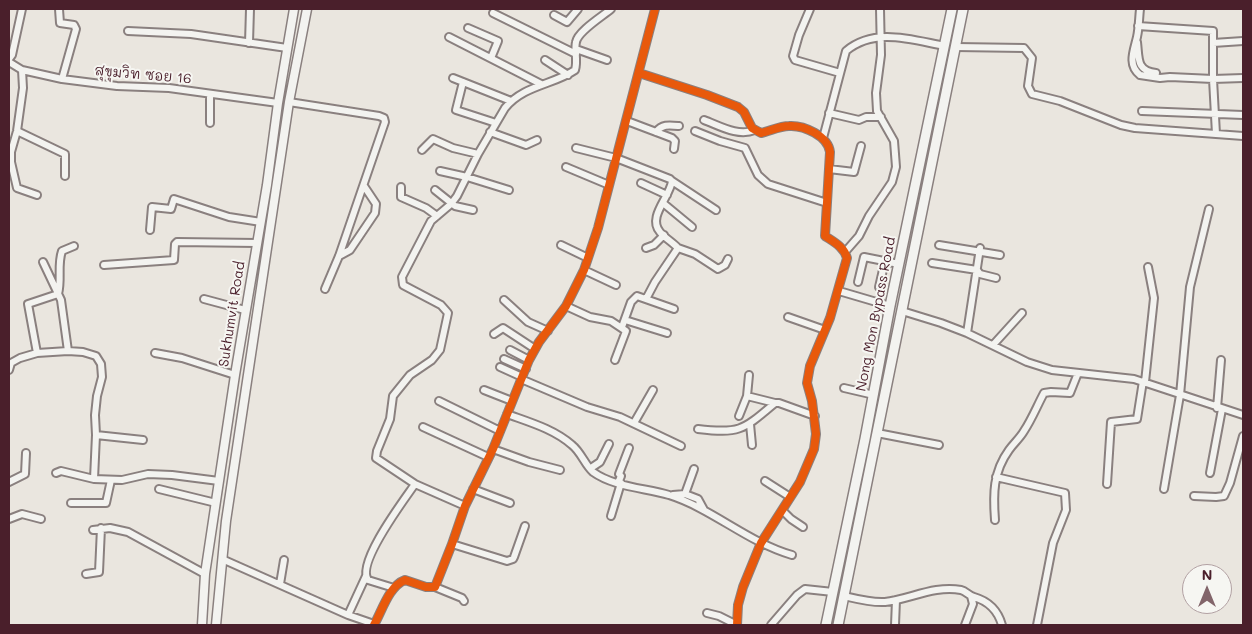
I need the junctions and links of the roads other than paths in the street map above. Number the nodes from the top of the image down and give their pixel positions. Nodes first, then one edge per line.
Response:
1 (22, 9) edge
2 (59, 9) edge
3 (250, 9) edge
4 (294, 9) edge
5 (307, 9) edge
6 (578, 9) edge
7 (611, 9) edge
8 (655, 9) edge
9 (810, 9) edge
10 (880, 9) edge
11 (952, 9) edge
12 (963, 9) edge
13 (1140, 9) edge
14 (493, 13) dead end
15 (554, 15) dead end
16 (1138, 26) junction
17 (468, 28) dead end
18 (128, 31) dead end
19 (881, 36) junction
20 (449, 37) dead end
21 (1243, 41) edge
22 (249, 43) junction
23 (1213, 43) junction
24 (945, 46) junction
25 (956, 47) junction
26 (287, 48) junction
27 (576, 52) junction
28 (491, 58) junction
29 (545, 60) dead end
30 (607, 60) dead end
31 (9, 61) edge
32 (20, 69) junction
33 (9, 73) edge
34 (640, 73) junction
35 (840, 73) junction
36 (568, 75) junction
37 (62, 78) junction
38 (453, 78) dead end
39 (1243, 78) edge
40 (1213, 80) junction
41 (463, 82) junction
42 (541, 84) junction
43 (210, 94) junction
44 (511, 101) junction
45 (290, 102) junction
46 (278, 103) junction
47 (1142, 111) dead end
48 (829, 113) junction
49 (1215, 114) junction
50 (1243, 116) edge
51 (881, 117) junction
52 (704, 120) dead end
53 (627, 122) junction
54 (210, 123) dead end
55 (496, 123) junction
56 (679, 126) dead end
57 (754, 130) junction
58 (17, 131) junction
59 (695, 131) dead end
60 (490, 132) junction
61 (656, 132) junction
62 (1216, 134) junction
63 (1243, 136) edge
64 (823, 138) junction
65 (537, 140) dead end
66 (861, 146) dead end
67 (576, 148) dead end
68 (674, 149) dead end
69 (422, 150) dead end
70 (478, 154) junction
71 (616, 158) junction
72 (566, 168) dead end
73 (829, 170) junction
74 (440, 171) dead end
75 (65, 176) dead end
76 (467, 177) junction
77 (672, 181) junction
78 (642, 183) dead end
79 (609, 185) junction
80 (364, 186) junction
81 (401, 187) dead end
82 (435, 190) dead end
83 (510, 190) dead end
84 (37, 195) dead end
85 (668, 195) junction
86 (912, 202) junction
87 (663, 203) junction
88 (827, 203) junction
89 (452, 204) junction
90 (924, 205) junction
91 (1209, 209) dead end
92 (473, 210) dead end
93 (716, 210) dead end
94 (437, 216) junction
95 (261, 222) junction
96 (692, 227) dead end
97 (150, 230) dead end
98 (664, 235) junction
99 (257, 243) junction
100 (561, 245) dead end
101 (939, 245) dead end
102 (74, 246) dead end
103 (646, 248) dead end
104 (678, 248) junction
105 (980, 250) junction
106 (845, 252) junction
107 (1000, 255) dead end
108 (339, 256) junction
109 (588, 258) junction
110 (728, 259) dead end
111 (885, 261) junction
112 (43, 262) dead end
113 (932, 263) dead end
114 (899, 264) junction
115 (104, 265) dead end
116 (1148, 267) dead end
117 (584, 270) junction
118 (977, 270) junction
119 (996, 278) dead end
120 (858, 282) dead end
121 (616, 286) dead end
122 (879, 287) dead end
123 (325, 289) dead end
124 (839, 291) junction
125 (58, 294) junction
126 (204, 299) dead end
127 (646, 299) junction
128 (504, 300) dead end
129 (566, 306) junction
130 (890, 306) junction
131 (674, 309) dead end
132 (245, 310) junction
133 (902, 311) junction
134 (1022, 312) dead end
135 (788, 317) dead end
136 (624, 320) junction
137 (622, 328) junction
138 (825, 330) junction
139 (548, 331) junction
140 (667, 333) dead end
141 (967, 333) junction
142 (494, 334) dead end
143 (993, 345) junction
144 (535, 349) junction
145 (510, 350) dead end
146 (68, 351) junction
147 (37, 353) junction
148 (155, 353) dead end
149 (504, 359) dead end
150 (529, 360) junction
151 (615, 360) dead end
152 (1221, 360) dead end
153 (500, 367) dead end
154 (526, 369) junction
155 (9, 370) edge
156 (1078, 373) junction
157 (235, 375) junction
158 (749, 375) dead end
159 (522, 378) junction
160 (1144, 382) junction
161 (844, 388) dead end
162 (484, 390) dead end
163 (653, 390) dead end
164 (874, 395) junction
165 (747, 396) junction
166 (1180, 396) junction
167 (438, 401) dead end
168 (512, 401) junction
169 (775, 403) junction
170 (1219, 408) junction
171 (507, 414) junction
172 (1243, 415) edge
173 (739, 416) dead end
174 (815, 416) junction
175 (634, 423) junction
176 (750, 424) junction
177 (423, 426) dead end
178 (698, 429) dead end
179 (500, 432) junction
180 (877, 433) junction
181 (96, 435) junction
182 (1243, 436) edge
183 (144, 440) dead end
184 (609, 444) dead end
185 (752, 445) dead end
186 (939, 445) dead end
187 (681, 446) dead end
188 (629, 448) dead end
189 (492, 449) junction
190 (26, 453) dead end
191 (488, 458) junction
192 (591, 468) junction
193 (694, 469) dead end
194 (560, 470) dead end
195 (56, 473) dead end
196 (1210, 473) dead end
197 (996, 477) junction
198 (94, 479) junction
199 (111, 480) junction
200 (219, 481) junction
201 (764, 481) dead end
202 (9, 482) edge
203 (620, 483) junction
204 (415, 484) junction
205 (1107, 484) dead end
206 (159, 489) dead end
207 (473, 489) junction
208 (1164, 489) dead end
209 (685, 494) junction
210 (670, 496) junction
211 (1194, 496) dead end
212 (790, 497) junction
213 (216, 502) junction
214 (71, 503) dead end
215 (510, 503) dead end
216 (465, 506) junction
217 (704, 510) junction
218 (782, 510) junction
219 (611, 516) dead end
220 (9, 519) edge
221 (41, 519) dead end
222 (995, 520) dead end
223 (525, 526) dead end
224 (803, 527) dead end
225 (102, 528) junction
226 (94, 530) dead end
227 (760, 543) junction
228 (452, 544) junction
229 (792, 555) dead end
230 (222, 559) junction
231 (284, 560) dead end
232 (86, 574) dead end
233 (205, 574) junction
234 (366, 576) junction
235 (280, 584) junction
236 (435, 587) junction
237 (394, 588) junction
238 (833, 592) junction
239 (844, 596) junction
240 (971, 596) junction
241 (896, 600) junction
242 (464, 601) dead end
243 (707, 613) dead end
244 (348, 615) junction
245 (202, 625) edge
246 (216, 625) edge
247 (374, 625) edge
248 (737, 625) edge
249 (771, 625) edge
250 (826, 625) edge
251 (838, 625) edge
252 (895, 625) edge
253 (965, 625) edge
254 (1002, 625) edge
255 (1037, 625) edge

1 - 31 street
2 - 37 street
3 - 22 street
4 - 26 main road, Sukhumvit Road
5 - 45 main road, Sukhumvit Road
6 - 15 street
7 - 27 street
8 - 34 street
9 - 35 street
10 - 19 street
11 - 24 highway, Nong Mon Bypass Road
12 - 25 highway, Nong Mon Bypass Road
13 - 16 street
14 - 27 street
16 - 23 street
16 - 40 street
17 - 28 street
18 - 22 street
19 - 24 street
19 - 35 street
19 - 51 street
20 - 28 street
21 - 23 street
22 - 26 street
23 - 40 street
24 - 86 highway, Nong Mon Bypass Road
25 - 62 street
25 - 90 highway, Nong Mon Bypass Road
26 - 46 main road, Sukhumvit Road
27 - 30 street
27 - 36 street
28 - 42 street
29 - 36 street
31 - 32 street, สุขุมวิท ซอย 16
32 - 33 street
32 - 37 street, สุขุมวิท ซอย 16
32 - 58 street
34 - 53 street
34 - 57 street
35 - 48 street
36 - 42 street
37 - 43 street, สุขุมวิท ซอย 16
38 - 41 street
39 - 40 street
40 - 49 street
41 - 44 street
41 - 55 street
42 - 44 street
43 - 46 street, สุขุมวิท ซอย 16
43 - 54 street
44 - 55 street
45 - 80 street
45 - 230 main road, Sukhumvit Road
46 - 95 main road, Sukhumvit Road
47 - 49 street
48 - 51 street
48 - 64 street
49 - 50 street
49 - 62 street
51 - 106 street
52 - 57 street
53 - 61 street
53 - 71 street
55 - 60 street
56 - 61 street
57 - 64 street
58 - 75 street
58 - 84 street
59 - 88 street
60 - 65 street
60 - 70 street
61 - 68 street
62 - 63 street
64 - 73 street
66 - 73 street
67 - 71 street
69 - 70 street
70 - 76 street
71 - 77 street
71 - 79 street
72 - 79 street
73 - 88 street
74 - 76 street
76 - 83 street
76 - 89 street
77 - 85 street
77 - 93 street
78 - 85 street
79 - 109 street
80 - 108 street
80 - 108 street
81 - 94 street
82 - 89 street
85 - 87 street
86 - 90 highway
86 - 114 highway, Nong Mon Bypass Road
87 - 96 street
87 - 98 street
88 - 106 street
89 - 92 street
89 - 94 street
90 - 133 highway, Nong Mon Bypass Road
91 - 166 street
94 - 204 street
95 - 97 street
95 - 99 main road, Sukhumvit Road
98 - 103 street
98 - 104 street
99 - 115 street
99 - 132 main road, Sukhumvit Road
100 - 109 street
101 - 105 street
102 - 125 street
104 - 110 street
104 - 127 street
105 - 107 street
105 - 118 street
106 - 124 street
108 - 123 street
109 - 117 street
111 - 114 street
111 - 120 street
111 - 122 street
112 - 125 street
113 - 118 street
114 - 130 highway, Nong Mon Bypass Road
116 - 160 street
117 - 121 street
117 - 129 street
118 - 119 street
118 - 141 street
124 - 130 street
124 - 138 street
125 - 146 street
125 - 147 street
126 - 132 street
127 - 131 street
127 - 136 street
128 - 139 street
129 - 137 street
129 - 139 street
130 - 164 highway, Nong Mon Bypass Road
132 - 157 main road, Sukhumvit Road
133 - 141 street
133 - 180 highway, Nong Mon Bypass Road
134 - 143 street
135 - 138 street
136 - 137 street
136 - 140 street
137 - 151 street
138 - 174 street
139 - 144 street
141 - 143 street
142 - 144 street
143 - 156 street
144 - 150 street
145 - 150 street
146 - 147 street
146 - 181 street
147 - 155 street
148 - 157 street
149 - 154 street
150 - 154 street
152 - 170 street
153 - 159 street
154 - 159 street
156 - 160 street
156 - 197 street
157 - 200 main road, Sukhumvit Road
158 - 165 street
159 - 168 street
159 - 175 street
160 - 166 street
160 - 205 street
161 - 164 street
162 - 168 street
163 - 175 street
164 - 238 highway, Nong Mon Bypass Road
165 - 169 street
165 - 173 street
166 - 170 street
166 - 208 street
167 - 179 street
168 - 171 street
169 - 174 street
169 - 176 street
170 - 172 street
170 - 196 street
171 - 179 street
171 - 192 street
174 - 212 street
175 - 187 street
176 - 178 street
176 - 185 street
177 - 191 street
179 - 189 street
180 - 186 street
180 - 239 highway, Nong Mon Bypass Road
181 - 183 street
181 - 198 street
182 - 211 street
184 - 192 street
188 - 203 street
189 - 191 street
189 - 194 street
190 - 202 street
191 - 207 street
192 - 203 street
193 - 209 street
195 - 198 street
197 - 222 street
197 - 255 street
198 - 199 street
199 - 200 street
199 - 214 street
200 - 213 main road, Sukhumvit Road
201 - 212 street
203 - 210 street
203 - 219 street
204 - 216 street
204 - 234 street
206 - 213 street
207 - 215 street
207 - 216 street
209 - 210 street
209 - 217 street
210 - 217 street
212 - 218 street
213 - 233 main road, Sukhumvit Road
216 - 228 street
217 - 227 street
218 - 224 street
218 - 227 street
220 - 221 street
223 - 228 street
225 - 226 street
225 - 232 street
225 - 233 street
227 - 229 street
227 - 248 street
228 - 236 street
230 - 235 street
230 - 246 main road, Sukhumvit Road
231 - 235 street
233 - 245 main road, Sukhumvit Road
234 - 237 street
234 - 244 street
235 - 244 street
236 - 237 street
236 - 242 street
237 - 247 street
238 - 249 street
238 - 250 highway, Nong Mon Bypass Road
239 - 241 street
239 - 251 highway, Nong Mon Bypass Road
240 - 241 street
240 - 253 street
240 - 254 street
241 - 252 street
243 - 248 street
244 - 247 street

